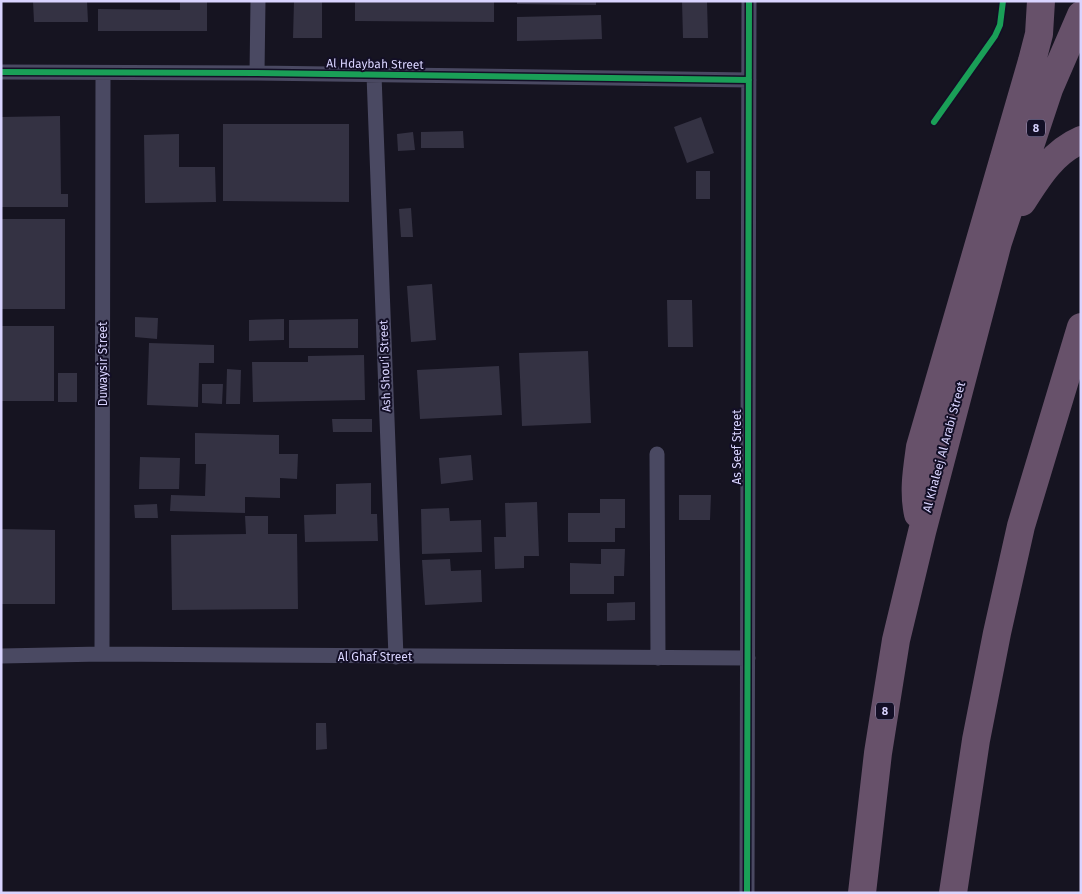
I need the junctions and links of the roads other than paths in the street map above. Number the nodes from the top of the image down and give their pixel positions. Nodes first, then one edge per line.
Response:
1 (258, 1) edge
2 (749, 1) edge
3 (1041, 1) edge
4 (1081, 16) edge
5 (1, 72) edge
6 (103, 73) junction
7 (257, 73) junction
8 (374, 75) junction
9 (749, 80) junction
10 (1081, 140) edge
11 (998, 242) junction
12 (1081, 327) edge
13 (657, 454) dead end
14 (922, 532) junction
15 (102, 654) junction
16 (1, 656) edge
17 (396, 657) junction
18 (658, 658) junction
19 (748, 658) junction
20 (747, 893) edge
21 (862, 893) edge
22 (953, 893) edge

1 - 7 street
2 - 9 street, As Seef Street
3 - 14 highway
4 - 11 highway, Al Khaleej Al Arabi Street / 8
5 - 6 street, Al Hdaybah Street
6 - 7 street, Al Hdaybah Street
6 - 15 street, Duwaysir Street
7 - 8 street, Al Hdaybah Street
8 - 9 street, Al Hdaybah Street
8 - 17 street, Ash Shou'i Street
9 - 19 street, As Seef Street
10 - 11 highway
11 - 14 highway, Al Khaleej Al Arabi Street / 8
12 - 22 highway
13 - 18 street
14 - 21 highway, Al Khaleej Al Arabi Street / 8
15 - 16 street, Al Ghaf Street
15 - 17 street, Al Ghaf Street
17 - 18 street, Al Ghaf Street
18 - 19 street, Al Ghaf Street
19 - 20 street, As Seef Street

